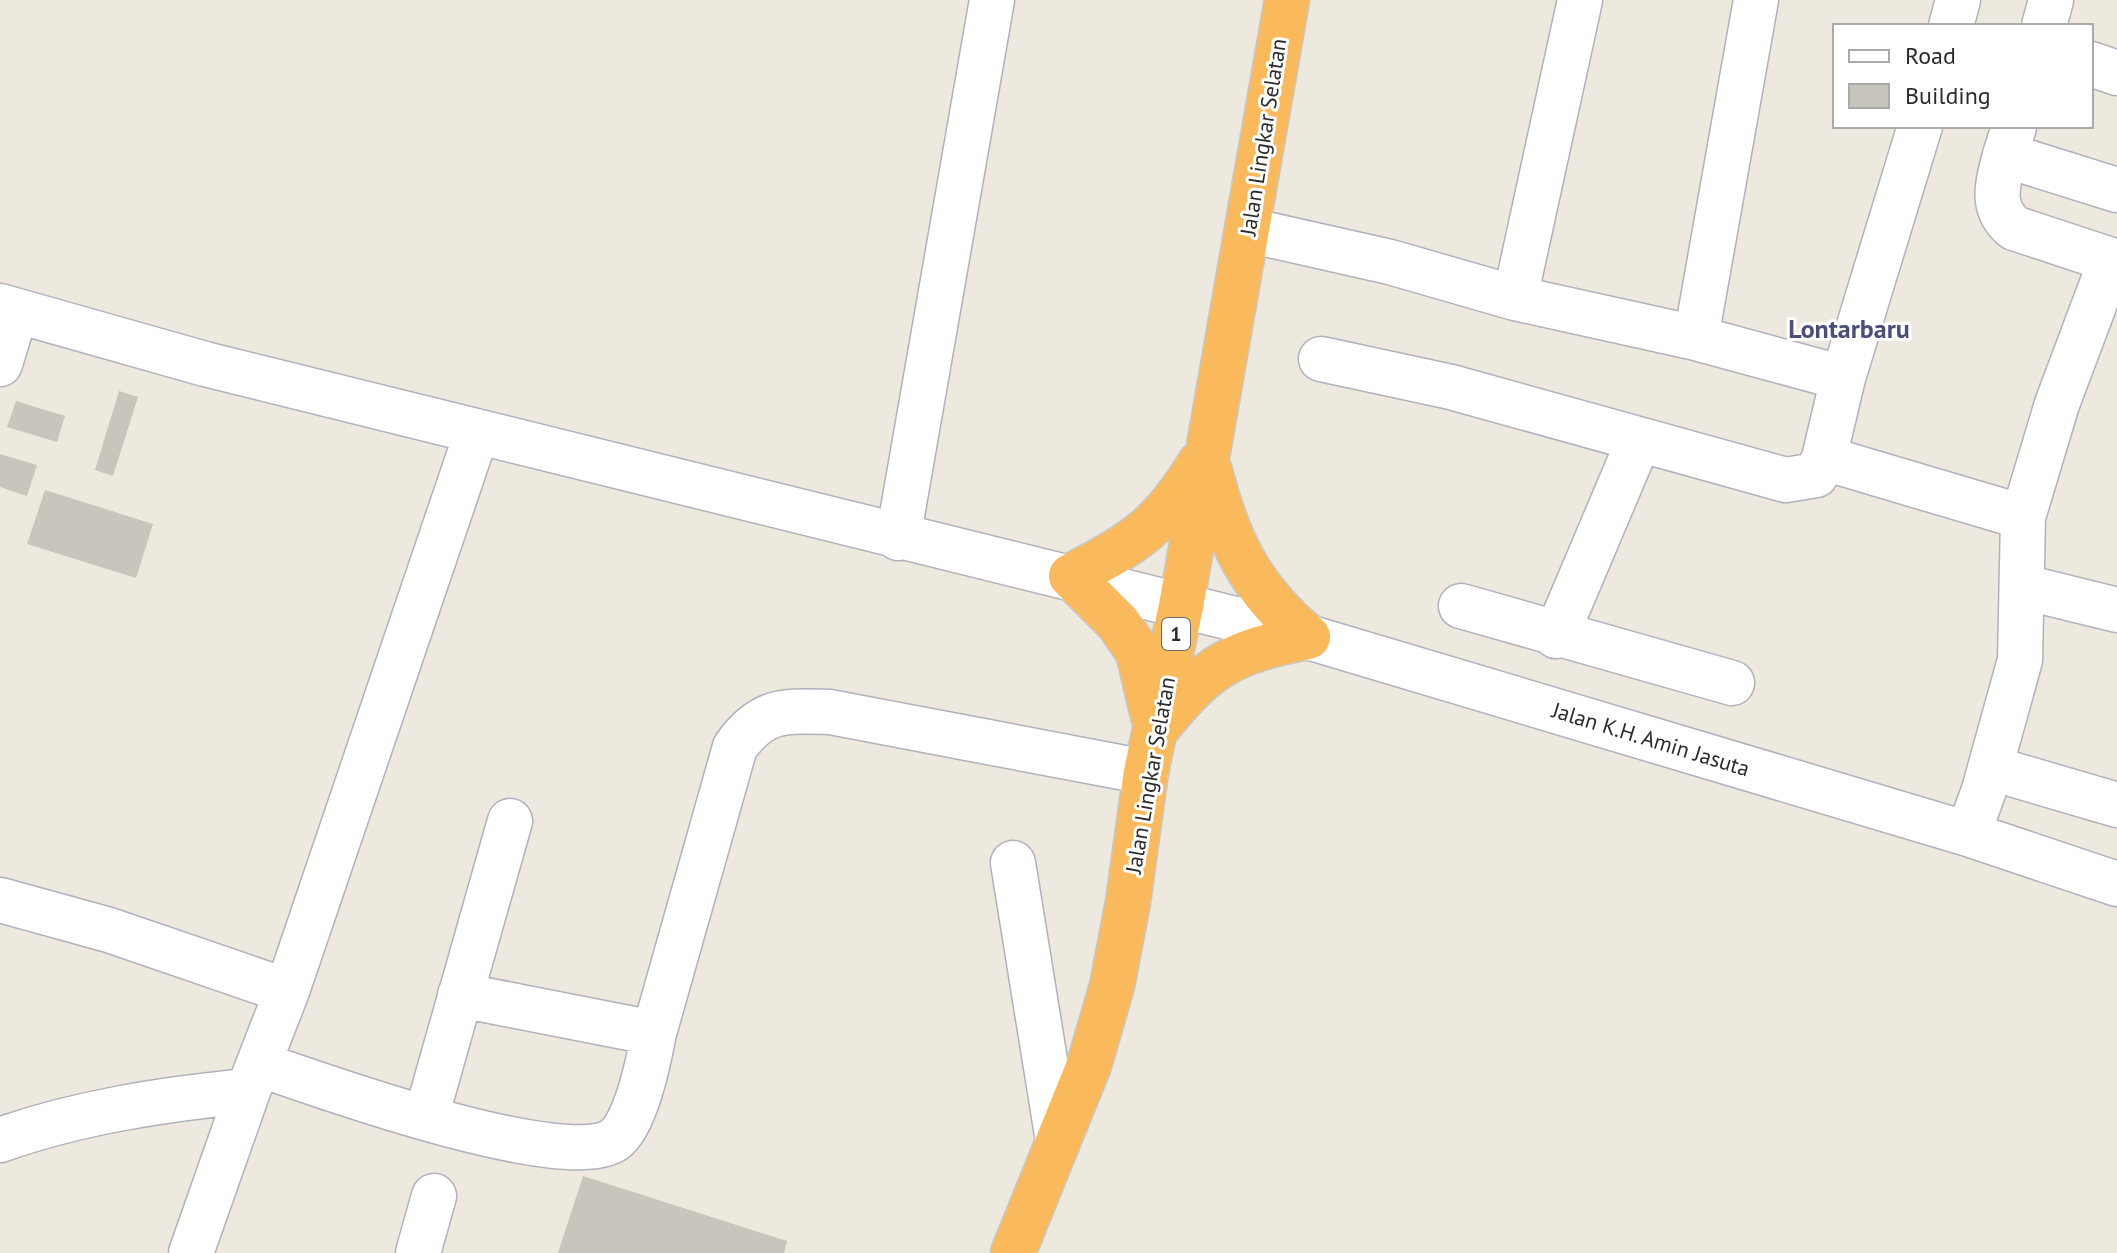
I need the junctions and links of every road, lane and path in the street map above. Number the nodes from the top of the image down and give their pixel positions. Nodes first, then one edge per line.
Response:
1 (992, 0) edge
2 (1287, 0) edge
3 (1580, 0) edge
4 (1756, 0) edge
5 (1958, 0) edge
6 (2051, 0) edge
7 (1952, 24) edge
8 (2045, 24) edge
9 (2093, 65) edge
10 (2117, 73) edge
11 (1919, 128) edge
12 (2010, 140) edge
13 (2117, 190) edge
14 (1248, 230) junction
15 (2114, 261) edge
16 (1515, 298) junction
17 (8, 308) edge
18 (1696, 338) junction
19 (1321, 359) dead end
20 (0, 364) edge
21 (1843, 378) junction
22 (477, 432) junction
23 (1639, 440) junction
24 (1206, 453) junction
25 (1824, 458) junction
26 (2023, 517) junction
27 (898, 538) junction
28 (1071, 576) junction
29 (2024, 587) junction
30 (1181, 606) junction
31 (1461, 606) dead end
32 (2117, 610) edge
33 (1556, 636) junction
34 (1308, 637) junction
35 (1732, 683) dead end
36 (1156, 730) junction
37 (1991, 768) junction
38 (1146, 772) junction
39 (2117, 805) edge
40 (510, 821) dead end
41 (1968, 834) junction
42 (1013, 863) dead end
43 (2117, 884) edge
44 (0, 900) edge
45 (287, 991) junction
46 (460, 995) junction
47 (654, 1033) junction
48 (254, 1077) junction
49 (426, 1117) junction
50 (0, 1140) edge
51 (1058, 1141) junction
52 (434, 1196) dead end
53 (191, 1253) edge
54 (418, 1253) edge
55 (1013, 1253) edge

1 - 27 street
2 - 14 highway, Jalan Lingkar Selatan / 1
3 - 16 street
4 - 18 street
5 - 7 street
6 - 8 street
9 - 10 street
11 - 21 street
12 - 13 street
12 - 15 street
14 - 16 street
14 - 24 highway, Jalan Lingkar Selatan / 1
15 - 26 street
16 - 18 street
17 - 20 street
17 - 22 street, Jalan K.H. Amin Jasuta
18 - 21 street
19 - 23 street
21 - 25 street
22 - 27 street, Jalan K.H. Amin Jasuta
22 - 45 street
23 - 25 street
23 - 33 street
24 - 28 highway
24 - 30 highway, Jalan Lingkar Selatan / 1
24 - 34 highway
25 - 26 street
26 - 29 street
27 - 28 street, Jalan K.H. Amin Jasuta
28 - 30 street, Jalan K.H. Amin Jasuta
28 - 36 highway
29 - 32 street
29 - 37 street
30 - 34 street, Jalan K.H. Amin Jasuta
30 - 36 highway, Jalan Lingkar Selatan / 1
31 - 33 street
33 - 35 street
34 - 36 highway
34 - 41 street, Jalan K.H. Amin Jasuta
36 - 38 highway, Jalan Lingkar Selatan / 1
37 - 39 street
37 - 41 street
38 - 47 street
38 - 51 highway, Jalan Lingkar Selatan / 1
40 - 46 street
41 - 43 street, Jalan K.H. Amin Jasuta
42 - 51 street
44 - 45 street
45 - 48 street
46 - 47 street
46 - 49 street
47 - 49 street
48 - 49 street
48 - 50 street
48 - 53 street
51 - 55 highway, Jalan Lingkar Selatan / 1
52 - 54 street

